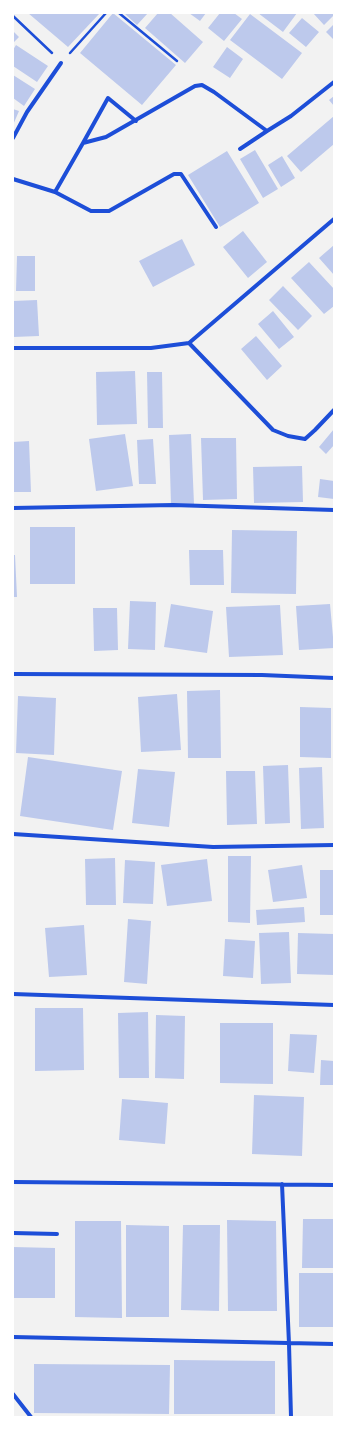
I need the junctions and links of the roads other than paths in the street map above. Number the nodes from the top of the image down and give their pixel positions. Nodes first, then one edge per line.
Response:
1 (61, 63) road end
2 (334, 82) edge
3 (136, 121) junction
4 (267, 131) junction
5 (13, 138) edge
6 (83, 142) junction
7 (240, 149) dead end
8 (13, 179) edge
9 (55, 192) junction
10 (334, 219) edge
11 (216, 227) dead end
12 (189, 343) junction
13 (13, 348) edge
14 (334, 410) edge
15 (13, 508) edge
16 (334, 510) edge
17 (13, 674) edge
18 (334, 678) edge
19 (13, 834) edge
20 (334, 845) edge
21 (13, 994) edge
22 (334, 1005) edge
23 (13, 1182) edge
24 (282, 1184) junction
25 (334, 1185) edge
26 (13, 1233) edge
27 (57, 1234) dead end
28 (13, 1337) edge
29 (290, 1344) junction
30 (334, 1344) edge
31 (13, 1394) edge
32 (31, 1417) edge
33 (291, 1417) edge

1 - 5 street
2 - 4 street
3 - 4 street
3 - 6 street
3 - 6 street
4 - 7 street
6 - 9 street
8 - 9 street
9 - 11 street
10 - 12 street
12 - 13 street
12 - 14 street
15 - 16 street
17 - 18 street
19 - 20 street
21 - 22 street
23 - 24 street
24 - 25 street
24 - 29 street
26 - 27 street
28 - 29 street
29 - 30 street
29 - 33 street
31 - 32 street

